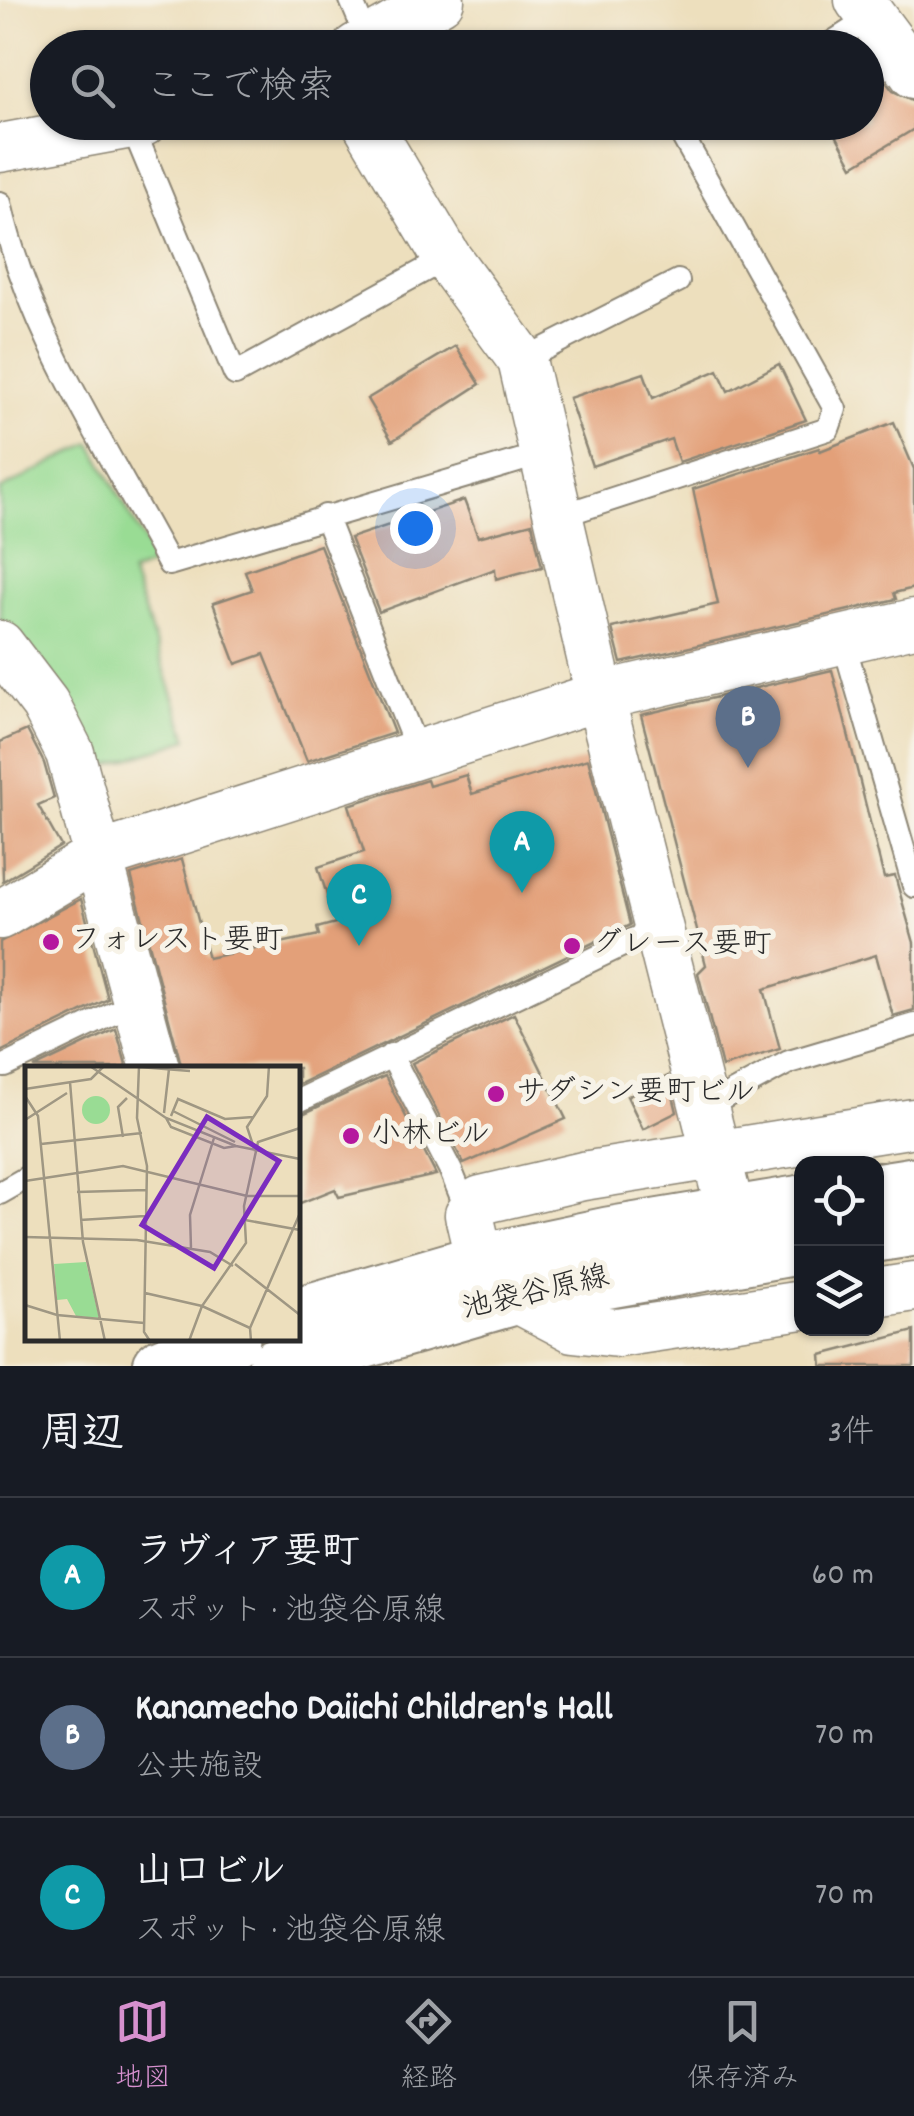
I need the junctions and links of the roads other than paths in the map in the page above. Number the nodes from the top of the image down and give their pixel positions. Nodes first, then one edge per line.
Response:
1 (440, 0) edge
2 (866, 9) edge
3 (358, 29) edge
4 (843, 30) edge
5 (882, 30) edge
6 (884, 33) edge
7 (914, 74) edge
8 (46, 140) edge
9 (143, 140) edge
10 (377, 140) edge
11 (684, 140) edge
12 (0, 148) edge
13 (0, 204) edge
14 (448, 258) junction
15 (678, 281) dead end
16 (522, 360) junction
17 (544, 453) junction
18 (325, 516) junction
19 (560, 516) junction
20 (914, 623) edge
21 (843, 640) junction
22 (0, 645) edge
23 (600, 696) junction
24 (418, 755) junction
25 (97, 857) junction
26 (914, 886) edge
27 (0, 915) edge
28 (660, 927) junction
29 (137, 1002) junction
30 (914, 1025) edge
31 (391, 1055) junction
32 (5, 1066) dead end
33 (155, 1066) edge
34 (300, 1099) edge
35 (706, 1107) junction
36 (914, 1123) edge
37 (717, 1154) junction
38 (25, 1179) edge
39 (914, 1185) edge
40 (884, 1190) edge
41 (0, 1193) edge
42 (794, 1204) edge
43 (731, 1214) junction
44 (914, 1228) edge
45 (884, 1233) edge
46 (794, 1246) edge
47 (488, 1258) junction
48 (914, 1287) edge
49 (884, 1292) edge
50 (794, 1307) edge
51 (224, 1341) edge
52 (308, 1348) edge
53 (604, 1350) edge
54 (161, 1366) edge

1 - 3 street
2 - 4 lane
2 - 5 street
6 - 7 street
8 - 12 street
9 - 14 lane
10 - 14 street
11 - 19 lane
13 - 18 lane
14 - 16 street
15 - 16 lane
16 - 17 street
17 - 18 lane
17 - 19 street
18 - 24 lane
19 - 23 street
20 - 21 street
21 - 23 street
21 - 26 lane
22 - 25 street
23 - 24 street
23 - 28 street
24 - 25 street
25 - 27 street
25 - 29 street
28 - 31 lane
28 - 35 street
29 - 32 lane
29 - 33 street
30 - 35 lane
31 - 34 lane
31 - 47 lane
35 - 37 street
36 - 37 street
37 - 43 street
37 - 47 street
38 - 41 lane
39 - 40 main road
42 - 43 main road, 池袋谷原線
43 - 47 main road, 池袋谷原線
44 - 45 main road
46 - 47 main road, 池袋谷原線
47 - 52 main road, 池袋谷原線
47 - 53 street
48 - 49 street
50 - 53 street
51 - 54 main road

